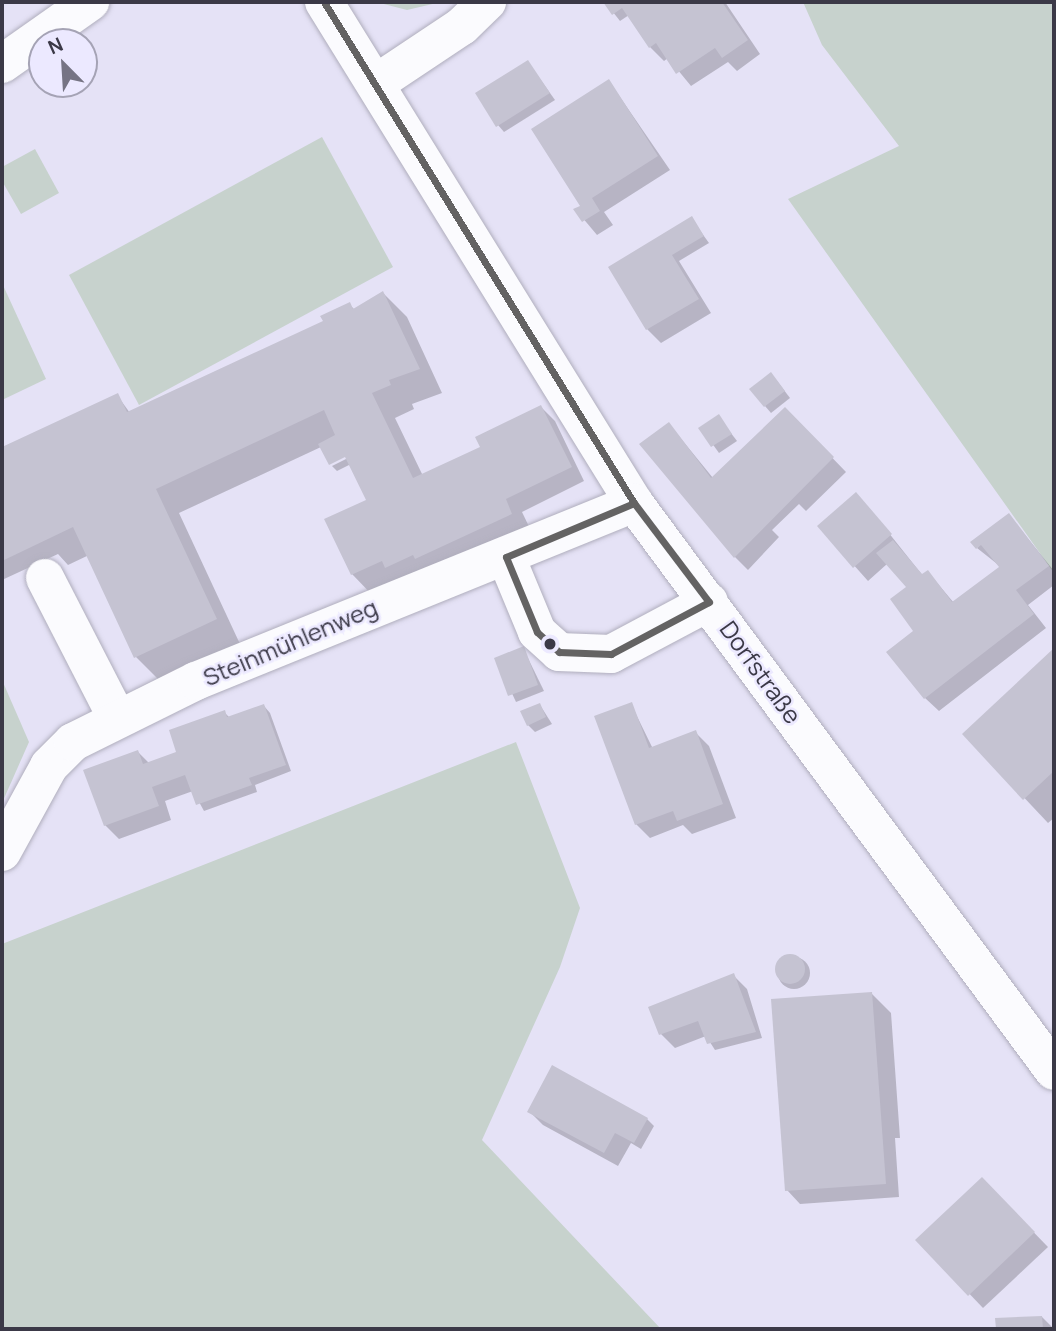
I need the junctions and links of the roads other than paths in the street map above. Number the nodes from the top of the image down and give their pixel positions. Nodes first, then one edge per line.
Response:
1 (90, 2) edge
2 (324, 2) edge
3 (487, 2) edge
4 (2, 64) edge
5 (378, 82) junction
6 (634, 503) junction
7 (506, 557) junction
8 (45, 578) dead end
9 (709, 602) junction
10 (117, 718) junction
11 (2, 852) edge
12 (1054, 1071) edge

1 - 4 street
2 - 5 street, Dorfstraße
3 - 5 street
5 - 6 street, Dorfstraße
6 - 7 street, Steinmühlenweg
6 - 9 street, Dorfstraße
7 - 9 street
7 - 10 street, Steinmühlenweg
8 - 10 street
9 - 12 street, Dorfstraße
10 - 11 street, Steinmühlenweg

